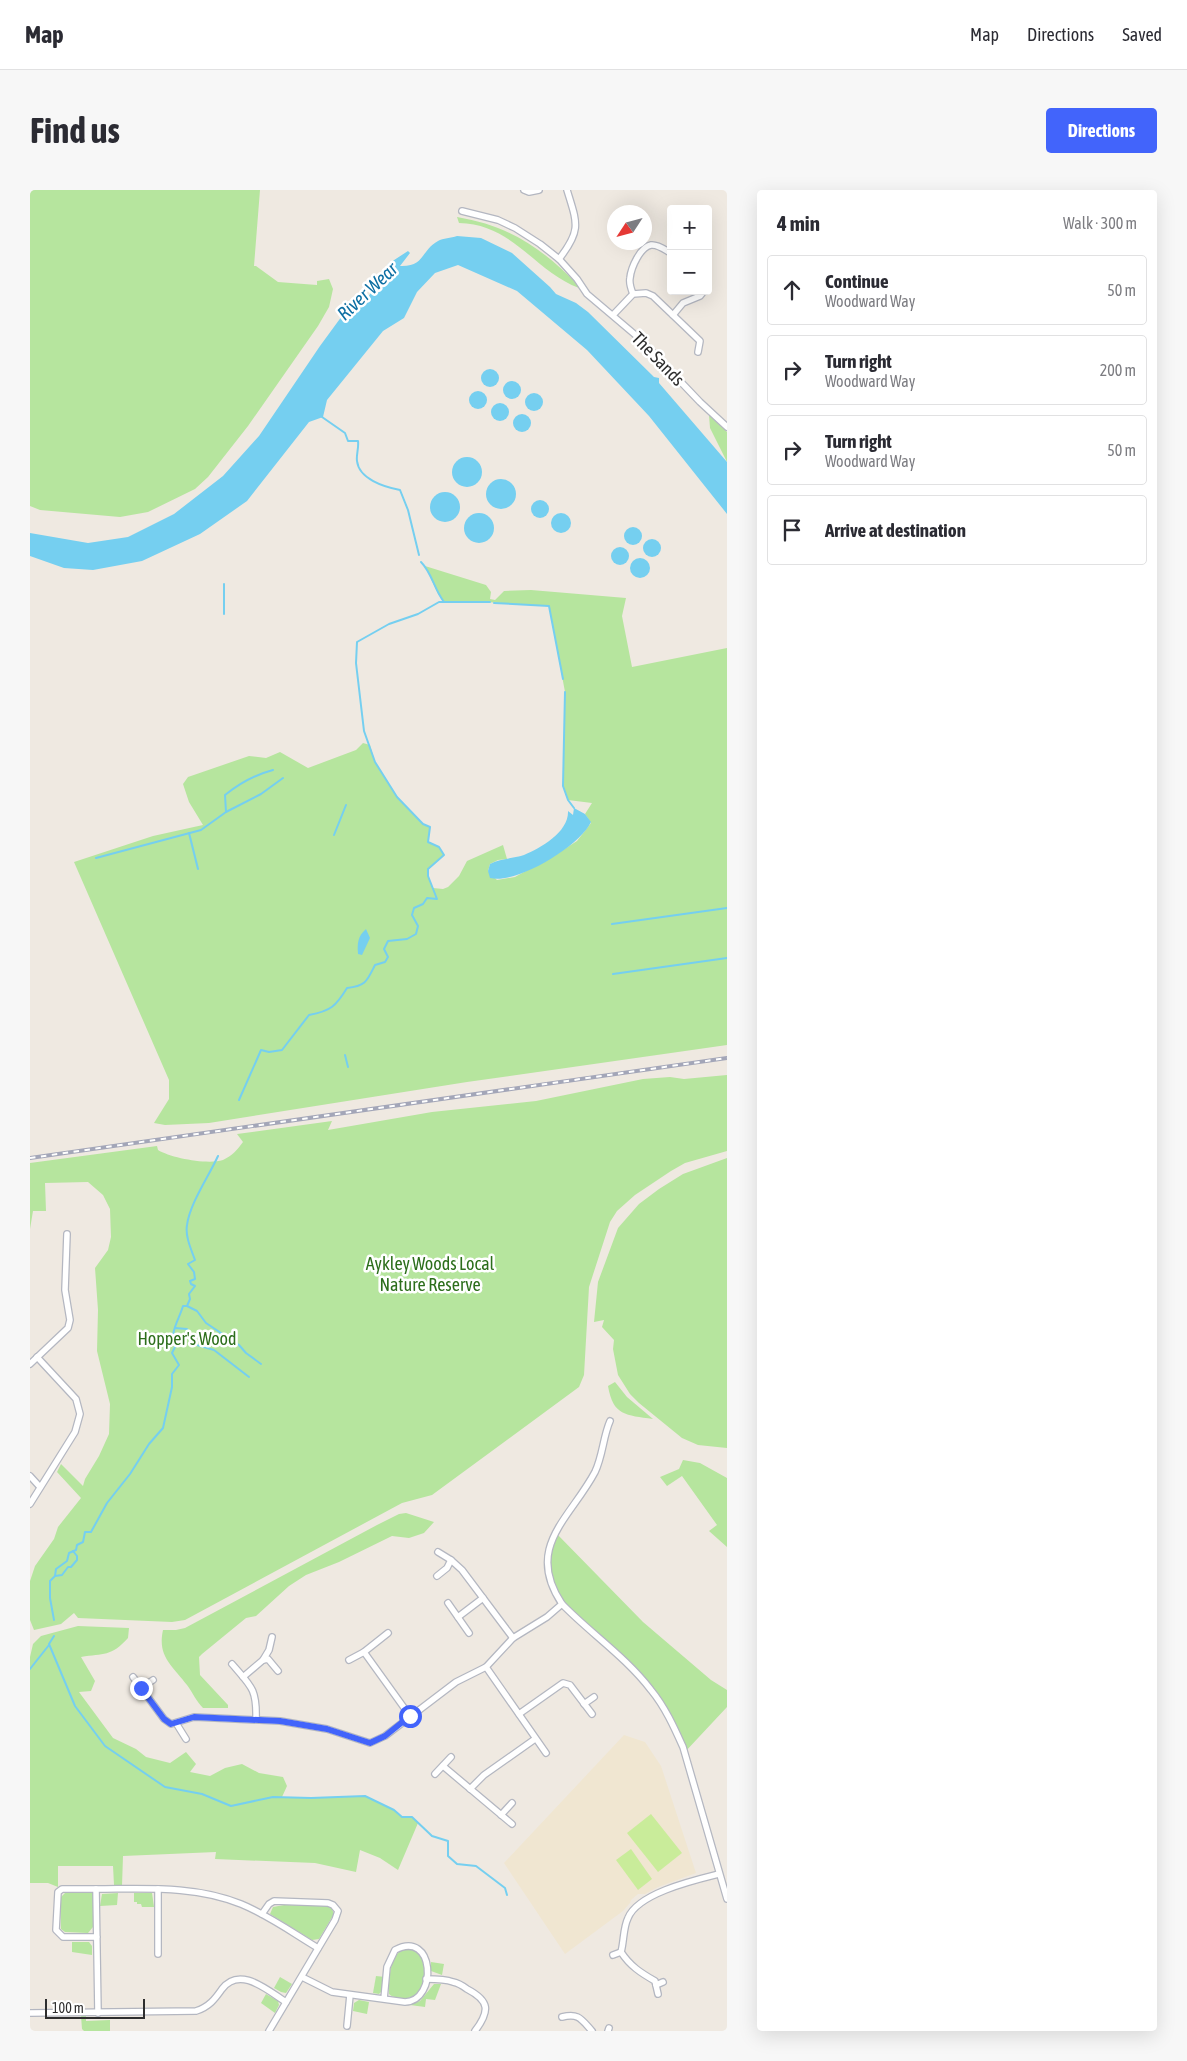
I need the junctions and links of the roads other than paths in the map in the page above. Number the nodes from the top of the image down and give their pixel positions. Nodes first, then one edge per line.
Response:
1 (524, 190) edge
2 (539, 190) edge
3 (567, 190) edge
4 (462, 211) dead end
5 (667, 251) edge
6 (560, 259) junction
7 (633, 294) junction
8 (701, 295) edge
9 (673, 315) junction
10 (613, 316) junction
11 (698, 352) dead end
12 (727, 426) edge
13 (67, 1234) dead end
14 (37, 1357) junction
15 (30, 1364) edge
16 (610, 1421) dead end
17 (30, 1476) edge
18 (40, 1487) junction
19 (30, 1504) edge
20 (438, 1552) dead end
21 (451, 1560) junction
22 (437, 1576) dead end
23 (483, 1598) junction
24 (448, 1603) dead end
25 (562, 1604) junction
26 (458, 1617) junction
27 (469, 1633) dead end
28 (388, 1634) dead end
29 (272, 1637) dead end
30 (513, 1638) junction
31 (364, 1652) junction
32 (263, 1660) junction
33 (350, 1660) dead end
34 (232, 1664) dead end
35 (486, 1667) junction
36 (278, 1671) dead end
37 (133, 1677) dead end
38 (243, 1677) junction
39 (153, 1680) dead end
40 (141, 1688) junction
41 (594, 1696) dead end
42 (584, 1704) junction
43 (519, 1714) junction
44 (592, 1714) dead end
45 (410, 1716) junction
46 (256, 1720) junction
47 (176, 1723) junction
48 (186, 1739) dead end
49 (536, 1739) junction
50 (546, 1753) dead end
51 (451, 1758) dead end
52 (443, 1766) junction
53 (435, 1774) dead end
54 (470, 1789) junction
55 (512, 1803) dead end
56 (501, 1815) junction
57 (512, 1824) dead end
58 (720, 1874) junction
59 (96, 1889) junction
60 (158, 1889) junction
61 (727, 1899) edge
62 (262, 1914) junction
63 (97, 1937) junction
64 (318, 1948) junction
65 (621, 1952) junction
66 (158, 1954) dead end
67 (612, 1955) dead end
68 (302, 1977) junction
69 (426, 1979) junction
70 (664, 1982) dead end
71 (656, 1985) junction
72 (658, 1994) dead end
73 (350, 1995) junction
74 (384, 1999) junction
75 (286, 2002) junction
76 (573, 2006) dead end
77 (30, 2013) edge
78 (98, 2013) junction
79 (572, 2014) junction
80 (562, 2016) dead end
81 (347, 2026) dead end
82 (270, 2031) edge
83 (475, 2031) edge
84 (592, 2031) edge

1 - 2 street
3 - 6 street
4 - 6 street, The Sands
5 - 7 street
6 - 10 street, The Sands
7 - 9 street
7 - 10 street
8 - 9 street
9 - 11 street
10 - 12 street, The Sands
13 - 14 street
14 - 15 street
14 - 18 street
16 - 25 street
17 - 18 street
18 - 19 street
20 - 21 street
21 - 22 street
21 - 23 street
23 - 26 street
23 - 30 street
24 - 26 street
25 - 30 street
25 - 58 street
26 - 27 street
28 - 31 street
29 - 32 street
30 - 35 street
31 - 33 street
31 - 45 street
32 - 36 street
32 - 38 street
34 - 38 street
35 - 43 street
35 - 45 street
37 - 40 street
38 - 46 street
39 - 40 street
40 - 47 street
41 - 42 street
42 - 43 street
42 - 44 street
43 - 49 street
45 - 46 street
46 - 47 street
47 - 48 street
49 - 50 street
49 - 54 street
51 - 52 street
52 - 53 street
52 - 54 street
54 - 56 street
55 - 56 street
56 - 57 street
58 - 61 street
58 - 65 street
59 - 60 street
59 - 63 street
59 - 63 street
60 - 62 street
60 - 66 street
62 - 64 street
62 - 64 street
63 - 78 street
64 - 68 street
65 - 67 street
65 - 71 street
68 - 73 street
68 - 75 street
69 - 74 street
69 - 74 street
69 - 83 street
70 - 71 street
71 - 72 street
73 - 74 street
73 - 81 street
75 - 78 street
75 - 82 street
76 - 79 street
77 - 78 street
79 - 80 street
79 - 84 street

